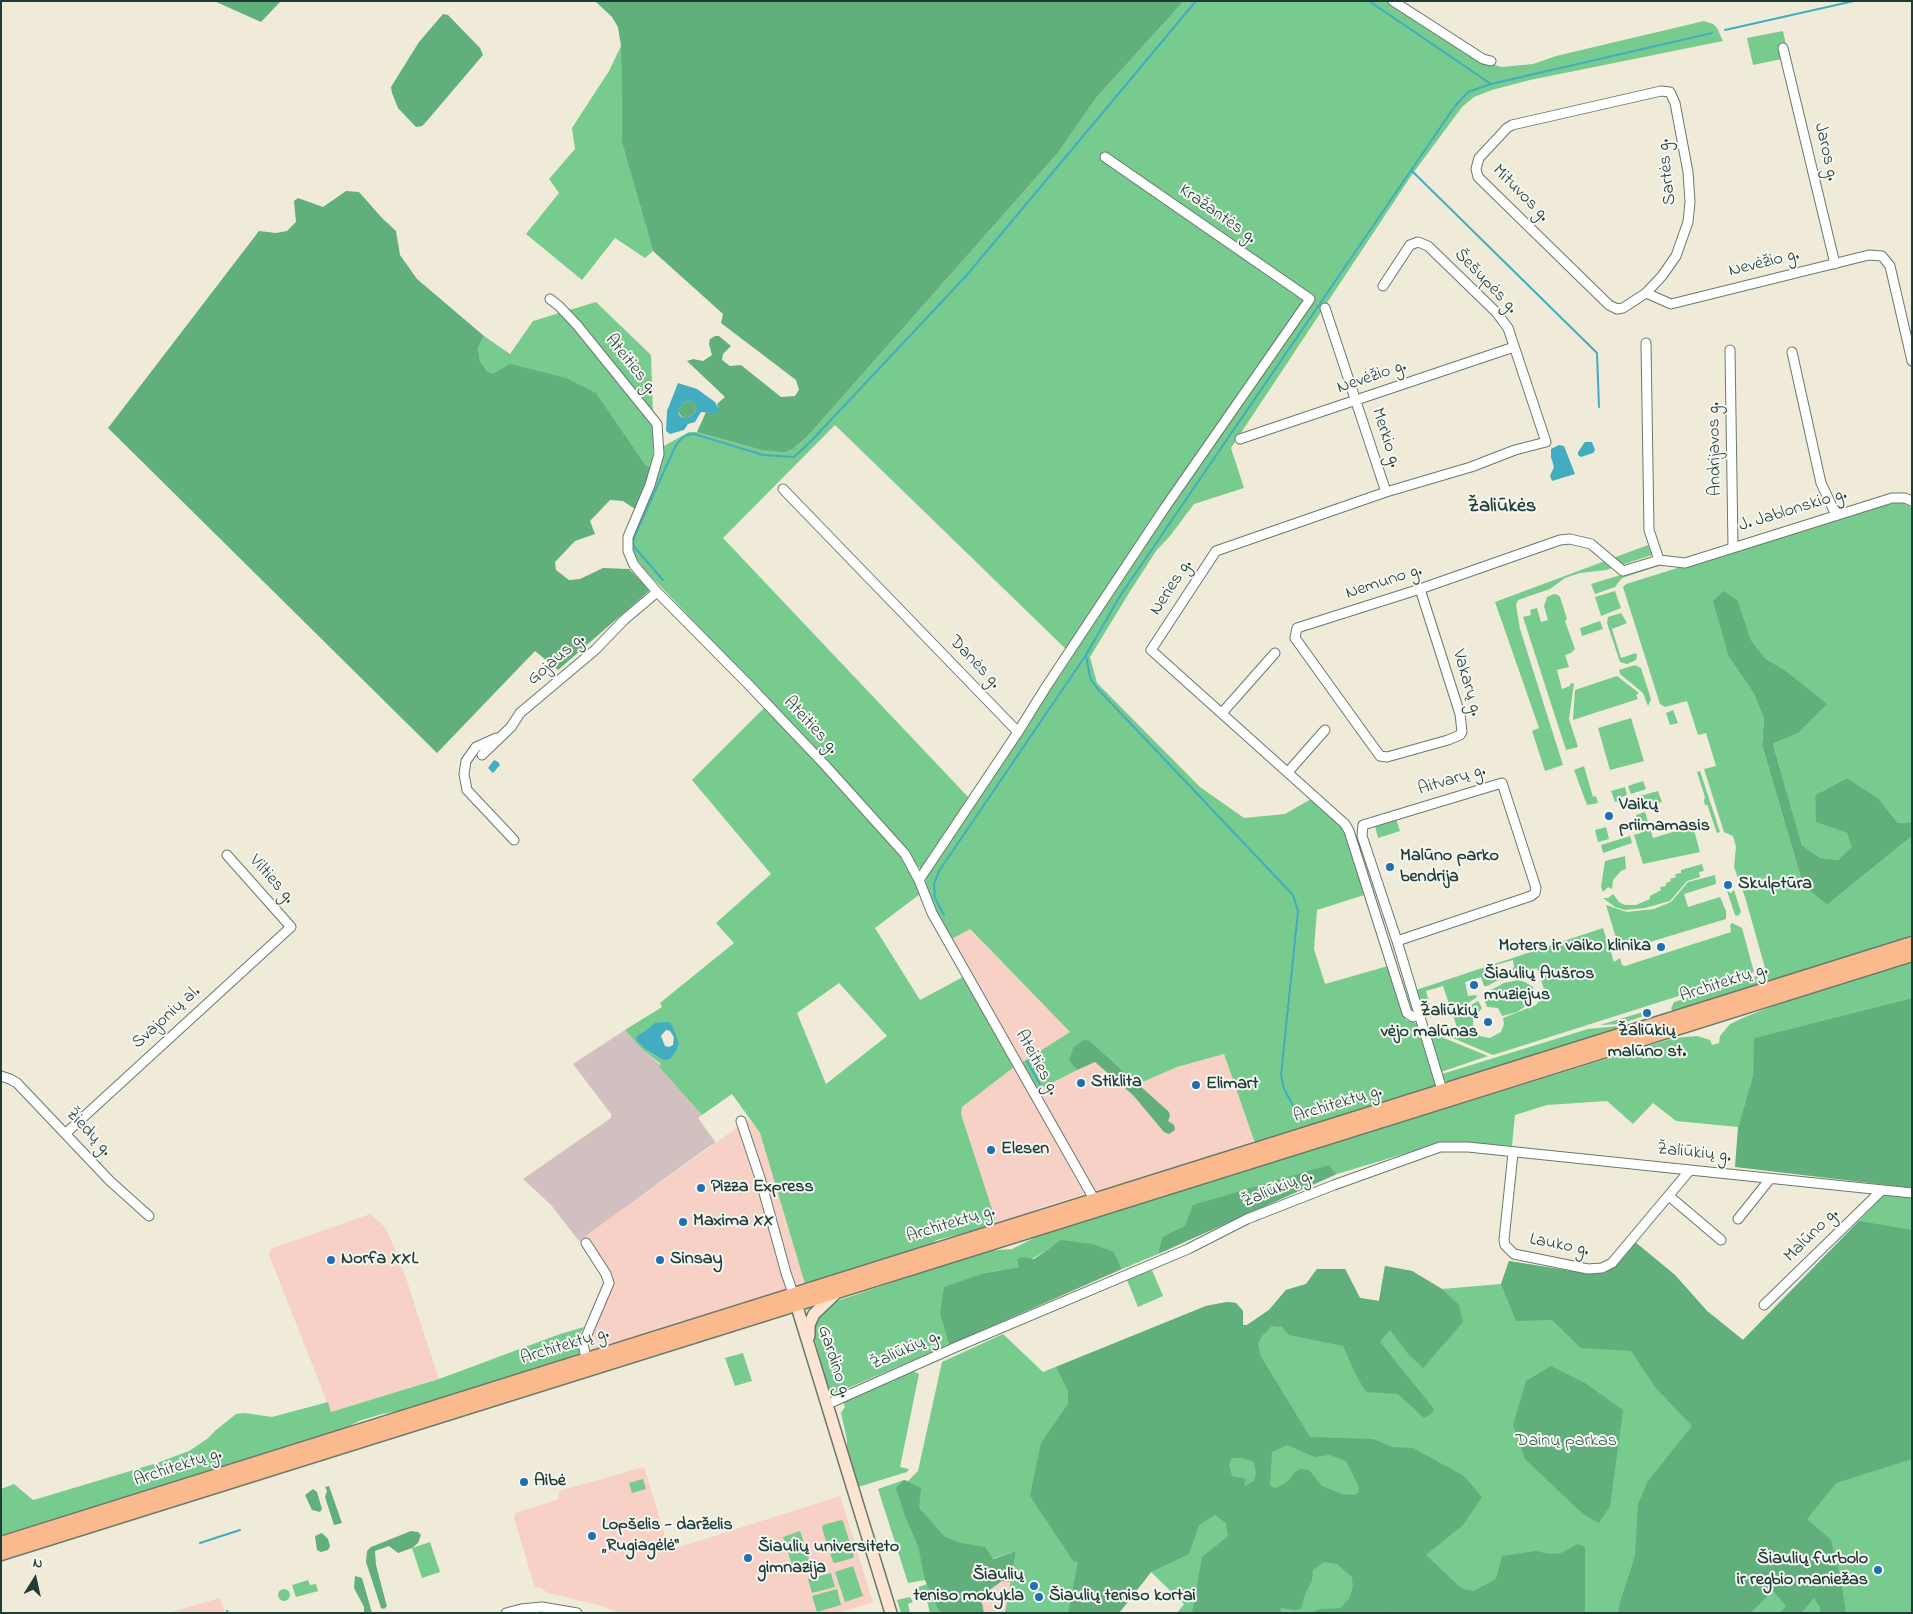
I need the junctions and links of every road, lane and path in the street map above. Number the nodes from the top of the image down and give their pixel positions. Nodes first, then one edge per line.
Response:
1 (1394, 1) edge
2 (1783, 48) dead end
3 (1491, 61) dead end
4 (1670, 92) joint
5 (1106, 157) dead end
6 (1835, 264) junction
7 (1383, 286) dead end
8 (1646, 293) junction
9 (550, 298) dead end
10 (1325, 308) dead end
11 (1617, 309) joint
12 (1646, 343) dead end
13 (1514, 347) junction
14 (1730, 350) dead end
15 (1792, 352) dead end
16 (1912, 360) edge
17 (1356, 400) junction
18 (1240, 440) dead end
19 (1494, 459) joint
20 (783, 489) dead end
21 (1386, 492) junction
22 (1912, 501) edge
23 (1836, 515) junction
24 (1734, 547) junction
25 (1660, 560) junction
26 (1420, 589) junction
27 (657, 592) junction
28 (1275, 653) dead end
29 (1222, 713) junction
30 (1324, 730) dead end
31 (1018, 732) junction
32 (501, 736) junction
33 (482, 756) dead end
34 (1380, 756) joint
35 (1288, 772) junction
36 (514, 840) dead end
37 (227, 855) dead end
38 (919, 880) junction
39 (291, 927) joint
40 (1397, 941) junction
41 (1912, 944) edge
42 (1912, 955) edge
43 (1819, 978) junction
44 (1419, 1015) junction
45 (1539, 1066) junction
46 (1, 1076) edge
47 (1442, 1090) junction
48 (741, 1121) dead end
49 (1343, 1127) junction
50 (66, 1132) junction
51 (1513, 1153) junction
52 (1690, 1170) junction
53 (1770, 1179) junction
54 (1882, 1190) junction
55 (1912, 1193) edge
56 (1669, 1196) junction
57 (1096, 1205) junction
58 (149, 1216) dead end
59 (1738, 1219) dead end
60 (1721, 1240) dead end
61 (586, 1243) dead end
62 (835, 1294) junction
63 (795, 1299) junction
64 (1764, 1305) dead end
65 (809, 1345) junction
66 (581, 1364) junction
67 (828, 1404) junction
68 (37, 1538) junction
69 (1, 1543) edge
70 (1, 1554) edge
71 (506, 1613) edge
72 (577, 1613) edge
73 (891, 1613) edge

1 - 3 street
2 - 6 street, Jaros g.
4 - 8 street, Sartės g.
4 - 11 street, Mituvos g.
5 - 31 street, Kražantės g.
6 - 8 street, Nevėžio g.
6 - 16 street, Nevėžio g.
7 - 13 street, Šešupės g.
8 - 11 street, Sartės g.
9 - 27 street, Ateities g.
10 - 17 street, Merkio g.
12 - 25 street
13 - 17 street, Nevėžio g.
13 - 19 street, Šešupės g.
14 - 24 street, Andrijavos g.
15 - 23 street
17 - 18 street, Nevėžio g.
17 - 21 street, Merkio g.
19 - 21 street, Neries g.
20 - 31 street, Danės g.
21 - 29 street, Neries g.
22 - 23 street, J. Jablonskio g.
23 - 24 street, J. Jablonskio g.
24 - 25 street, J. Jablonskio g.
25 - 26 street, Nemuno g.
26 - 34 street, Vakarų g.
26 - 34 street, Nemuno g.
27 - 32 street, Gojaus g.
27 - 38 street, Ateities g.
28 - 29 street
29 - 35 street, Neries g.
30 - 35 street
31 - 38 street
32 - 33 street, Gojaus g.
32 - 36 street
35 - 44 street, Neries g.
37 - 39 street, Vilties g.
38 - 57 street, Ateities g.
39 - 50 street, Svajonių al.
40 - 40 street, Aitvarų g.
40 - 44 street, Aitvarų g.
41 - 43 main road, Architektų g.
42 - 43 main road, Architektų g.
43 - 45 main road, Architektų g.
44 - 47 street, Aitvarų g.
45 - 47 main road, Architektų g.
45 - 49 main road, Architektų g.
46 - 50 street, Žiedų g.
47 - 49 main road, Architektų g.
48 - 63 street, Gardino g.
49 - 57 main road, Architektų g.
50 - 58 street, Žiedų g.
51 - 52 street, Žaliūkių g.
51 - 56 street, Lauko g.
51 - 67 street, Žaliūkių g.
52 - 53 street, Žaliūkių g.
52 - 56 street, Lauko g.
53 - 54 street, Žaliūkių g.
53 - 59 street
54 - 55 street, Žaliūkių g.
54 - 64 street, Malūno g.
56 - 60 street
57 - 62 main road, Architektų g.
57 - 63 main road, Architektų g.
61 - 66 street
62 - 63 main road, Architektų g.
62 - 65 main road
63 - 65 main road, Gardino g.
63 - 66 main road, Architektų g.
65 - 67 main road, Gardino g.
66 - 68 main road, Architektų g.
67 - 73 main road, Gardino g.
68 - 69 main road, Architektų g.
68 - 70 main road, Architektų g.
71 - 72 street

